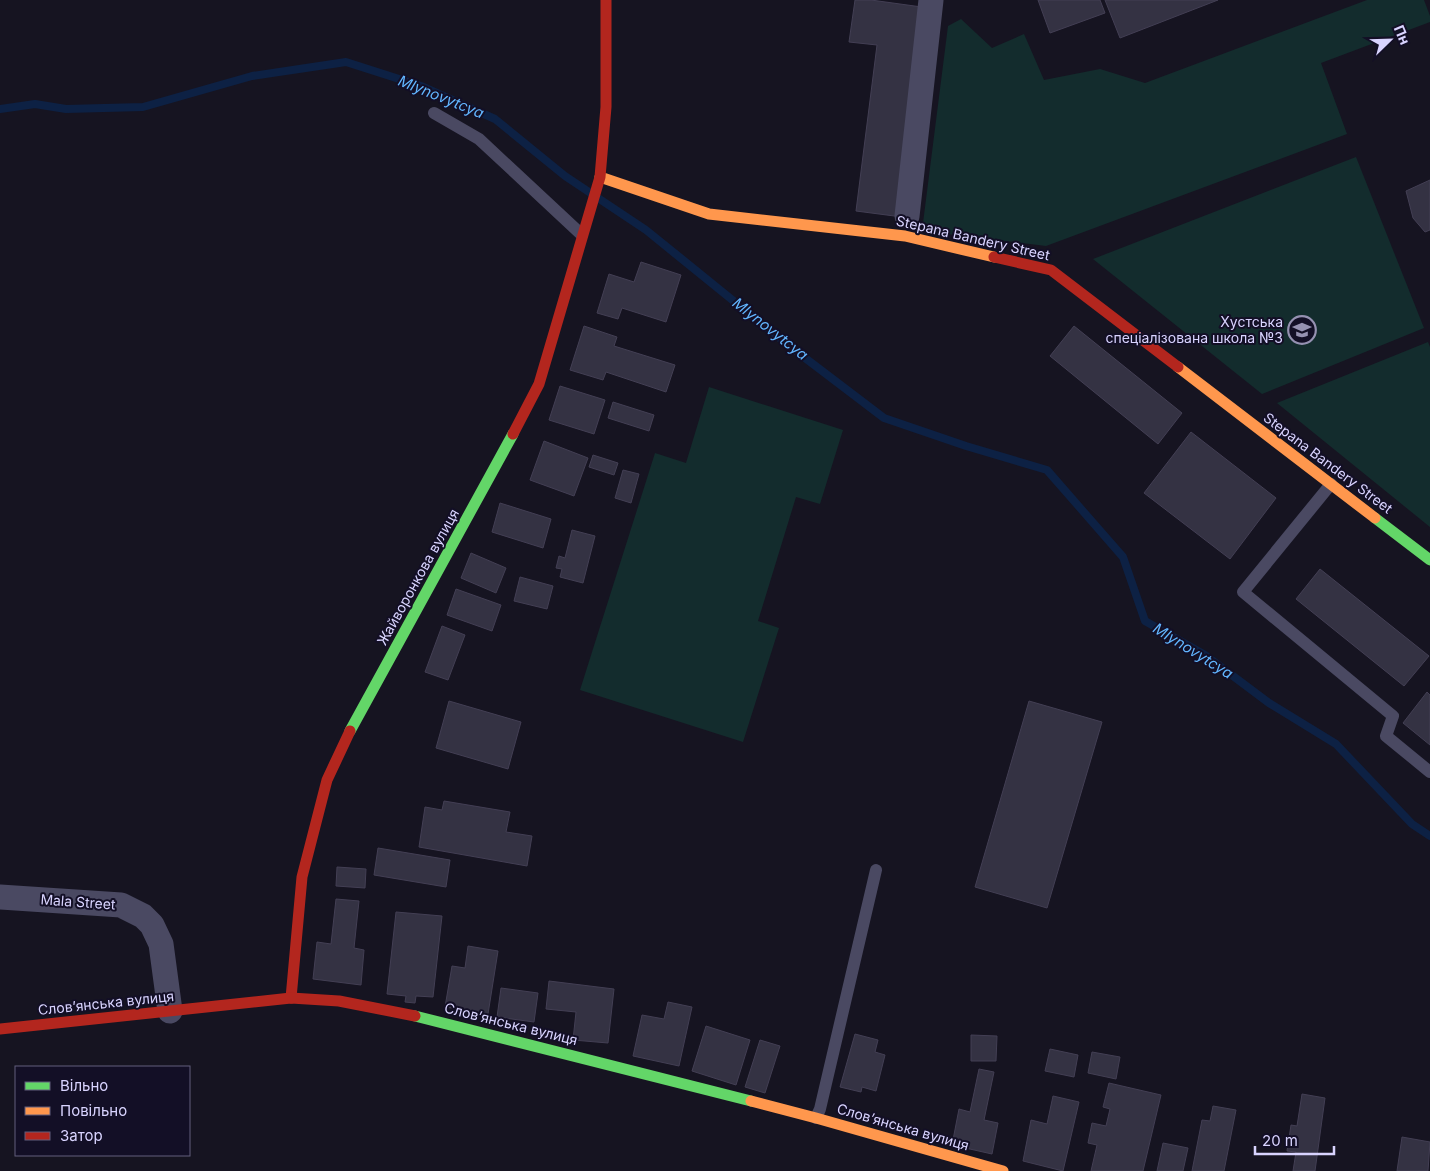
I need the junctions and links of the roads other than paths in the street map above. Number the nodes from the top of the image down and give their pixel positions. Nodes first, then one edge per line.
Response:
1 (606, 0) edge
2 (931, 0) edge
3 (434, 113) dead end
4 (600, 177) junction
5 (908, 216) dead end
6 (583, 229) junction
7 (1331, 484) junction
8 (1430, 560) edge
9 (1430, 772) edge
10 (876, 870) dead end
11 (0, 897) edge
12 (292, 998) junction
13 (170, 1011) junction
14 (0, 1029) edge
15 (816, 1118) junction
16 (1003, 1171) edge

1 - 4 street, Жайворонкова вулиця
2 - 5 street
3 - 6 lane
4 - 6 street, Жайворонкова вулиця
4 - 7 street, Stepana Bandery Street
6 - 12 street, Жайворонкова вулиця
7 - 8 street, Stepana Bandery Street
7 - 9 lane
10 - 15 lane
11 - 13 street, Mala Street
12 - 13 street, Словʼянська вулиця
12 - 15 street, Словʼянська вулиця
13 - 14 street, Словʼянська вулиця
15 - 16 street, Словʼянська вулиця

